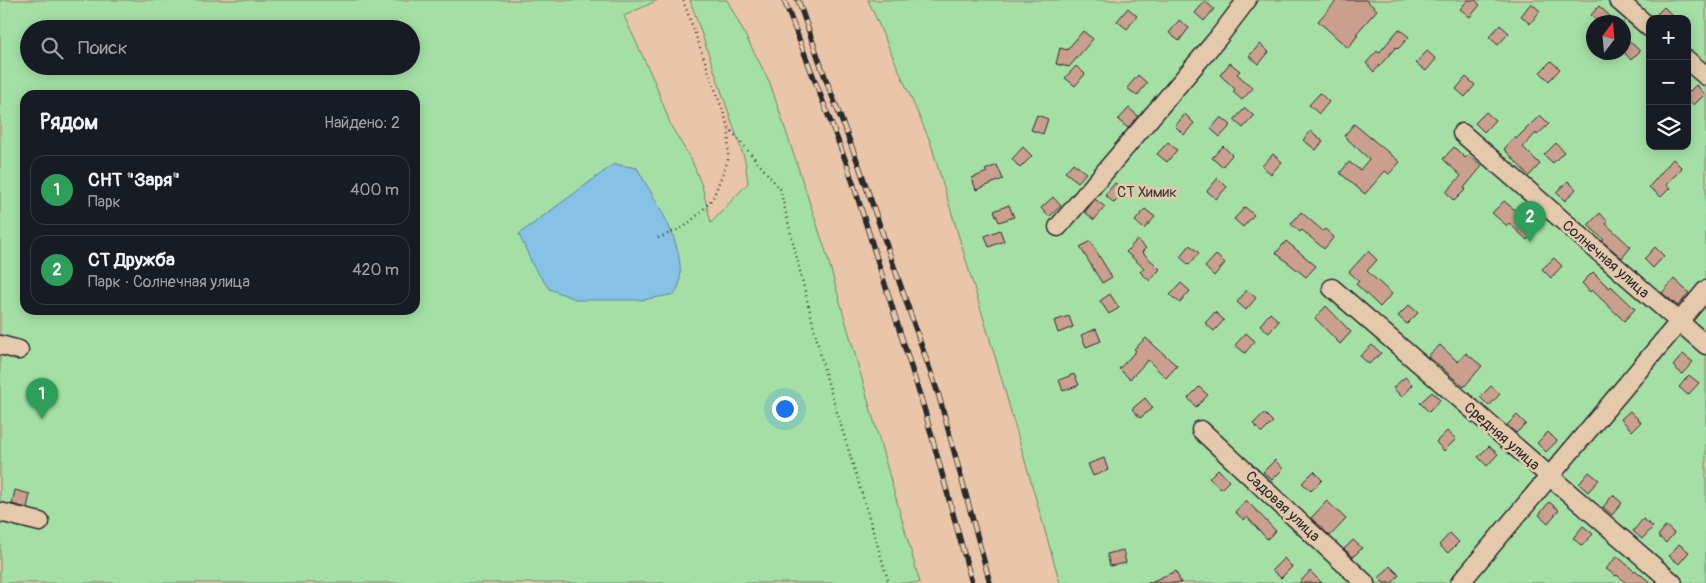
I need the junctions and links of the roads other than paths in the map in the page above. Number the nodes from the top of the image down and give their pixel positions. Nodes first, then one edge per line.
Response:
1 (1247, 0) edge
2 (1618, 0) edge
3 (1646, 24) edge
4 (1691, 63) edge
5 (1706, 76) edge
6 (1462, 133) dead end
7 (1058, 227) dead end
8 (1332, 288) dead end
9 (1706, 290) edge
10 (1679, 322) junction
11 (0, 345) edge
12 (1706, 345) edge
13 (19, 350) dead end
14 (1201, 430) dead end
15 (1549, 477) junction
16 (0, 512) edge
17 (40, 522) dead end
18 (1365, 583) edge
19 (1460, 583) edge
20 (1673, 583) edge

1 - 7 street
2 - 3 street
4 - 5 street
6 - 10 street, Солнечная улица
8 - 15 street, Средняя улица
9 - 10 street
10 - 12 street, Солнечная улица
10 - 15 street
11 - 13 street
14 - 18 street, Садовая улица
15 - 19 street
15 - 20 street, Средняя улица
16 - 17 street

